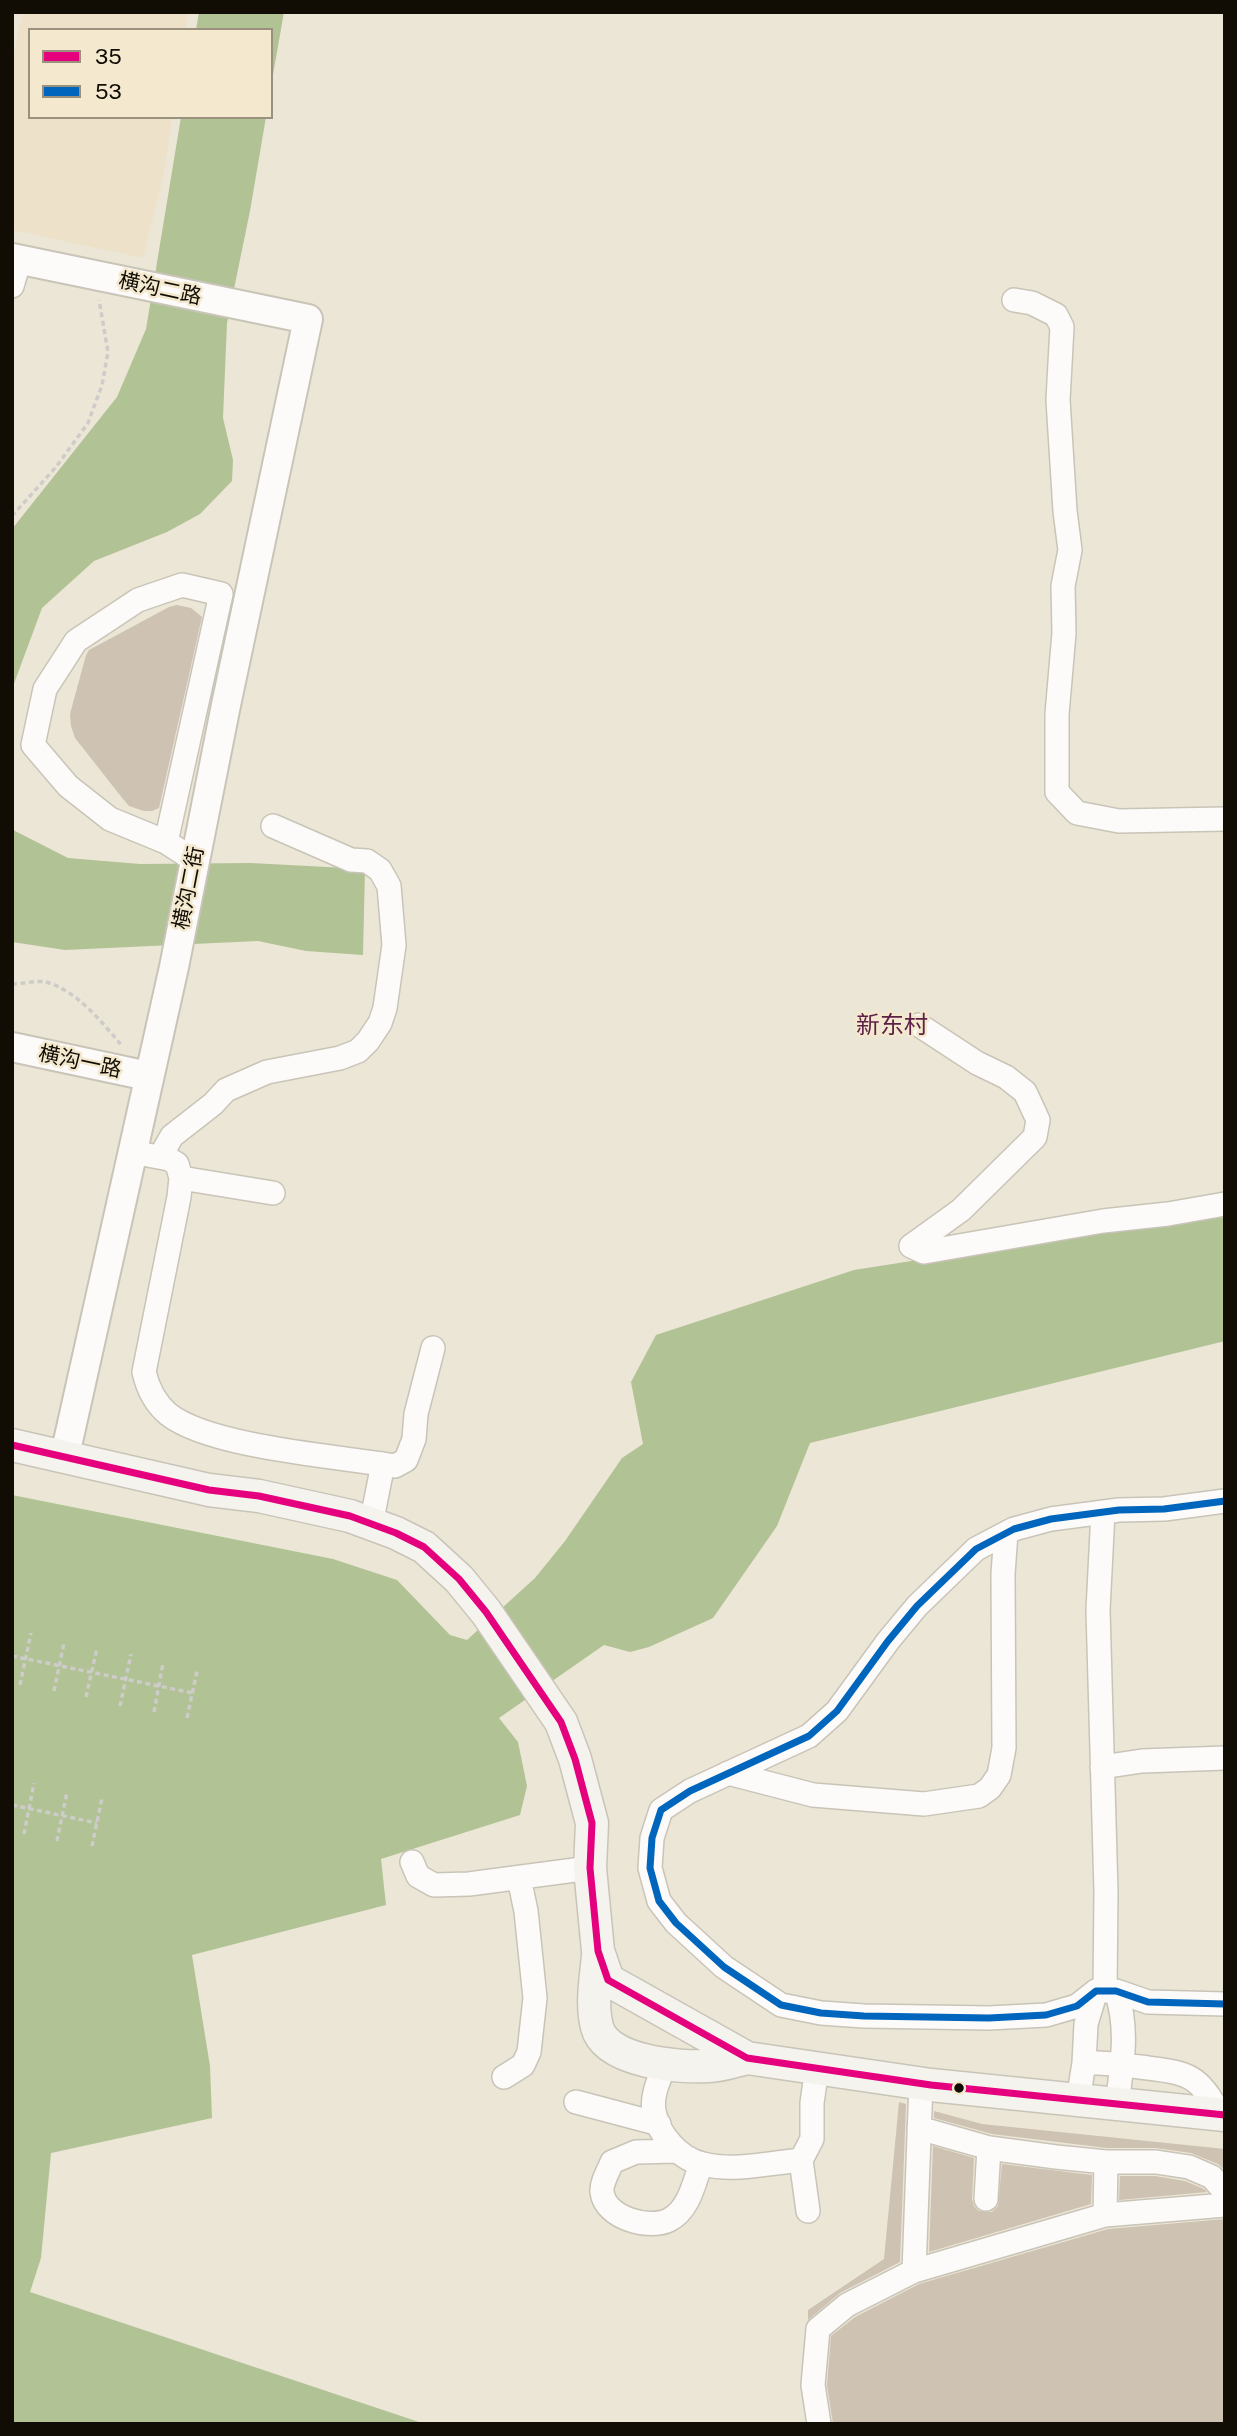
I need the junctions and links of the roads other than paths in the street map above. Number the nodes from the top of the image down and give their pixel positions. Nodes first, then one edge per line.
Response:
1 (15, 268) edge
2 (1014, 300) dead end
3 (308, 319) joint
4 (206, 662) junction
5 (234, 669) junction
6 (1225, 819) edge
7 (273, 826) dead end
8 (166, 842) junction
9 (194, 860) junction
10 (919, 1026) dead end
11 (12, 1047) edge
12 (148, 1076) junction
13 (132, 1152) junction
14 (160, 1157) junction
15 (181, 1178) junction
16 (273, 1193) dead end
17 (1225, 1204) edge
18 (433, 1348) dead end
19 (12, 1445) edge
20 (65, 1455) junction
21 (383, 1464) junction
22 (1225, 1501) edge
23 (1103, 1512) junction
24 (371, 1524) junction
25 (1006, 1533) junction
26 (1225, 1758) edge
27 (1102, 1767) junction
28 (728, 1773) junction
29 (412, 1862) dead end
30 (590, 1868) junction
31 (519, 1878) junction
32 (598, 1951) junction
33 (1105, 1991) junction
34 (1225, 2004) edge
35 (747, 2058) junction
36 (666, 2063) junction
37 (1084, 2063) junction
38 (1122, 2065) junction
39 (817, 2068) junction
40 (504, 2077) dead end
41 (921, 2083) junction
42 (1077, 2100) junction
43 (576, 2102) dead end
44 (1117, 2104) junction
45 (1222, 2115) edge
46 (659, 2124) junction
47 (919, 2128) junction
48 (989, 2148) junction
49 (676, 2151) junction
50 (801, 2160) junction
51 (1106, 2162) junction
52 (702, 2164) junction
53 (1225, 2192) edge
54 (986, 2199) dead end
55 (1225, 2205) edge
56 (808, 2211) dead end
57 (1105, 2215) junction
58 (914, 2271) junction
59 (819, 2424) edge

1 - 3 street, 横沟二路
2 - 6 street
3 - 5 street, 横沟二街
4 - 5 street
4 - 8 street
4 - 8 street
5 - 9 street, 横沟二街
7 - 14 street
8 - 9 street
9 - 12 street, 横沟二街
10 - 17 street
11 - 12 street, 横沟一路
12 - 13 street, 横沟二街
13 - 14 street
13 - 20 street, 横沟二街
14 - 15 street
15 - 16 street
15 - 21 street
18 - 21 street
19 - 20 main road
20 - 24 main road
21 - 24 street
22 - 23 street
23 - 25 street
23 - 27 street
24 - 30 main road
25 - 28 street
25 - 28 street
26 - 27 street
27 - 33 street
28 - 33 street
29 - 31 street
30 - 31 street
30 - 32 main road
31 - 40 street
32 - 35 main road
32 - 36 main road
33 - 34 street
33 - 37 street
33 - 38 street
35 - 36 main road
35 - 39 main road
36 - 46 street
37 - 38 street
37 - 42 street
38 - 44 street
38 - 45 street
39 - 41 main road
39 - 50 street
41 - 42 main road
41 - 47 street
42 - 44 main road
43 - 46 street
44 - 45 main road
46 - 49 street
47 - 48 street
47 - 58 street
48 - 51 street
48 - 54 street
49 - 52 street
49 - 52 street
50 - 52 street
50 - 56 street
51 - 53 street
51 - 57 street
55 - 57 street
57 - 58 street
58 - 59 street

